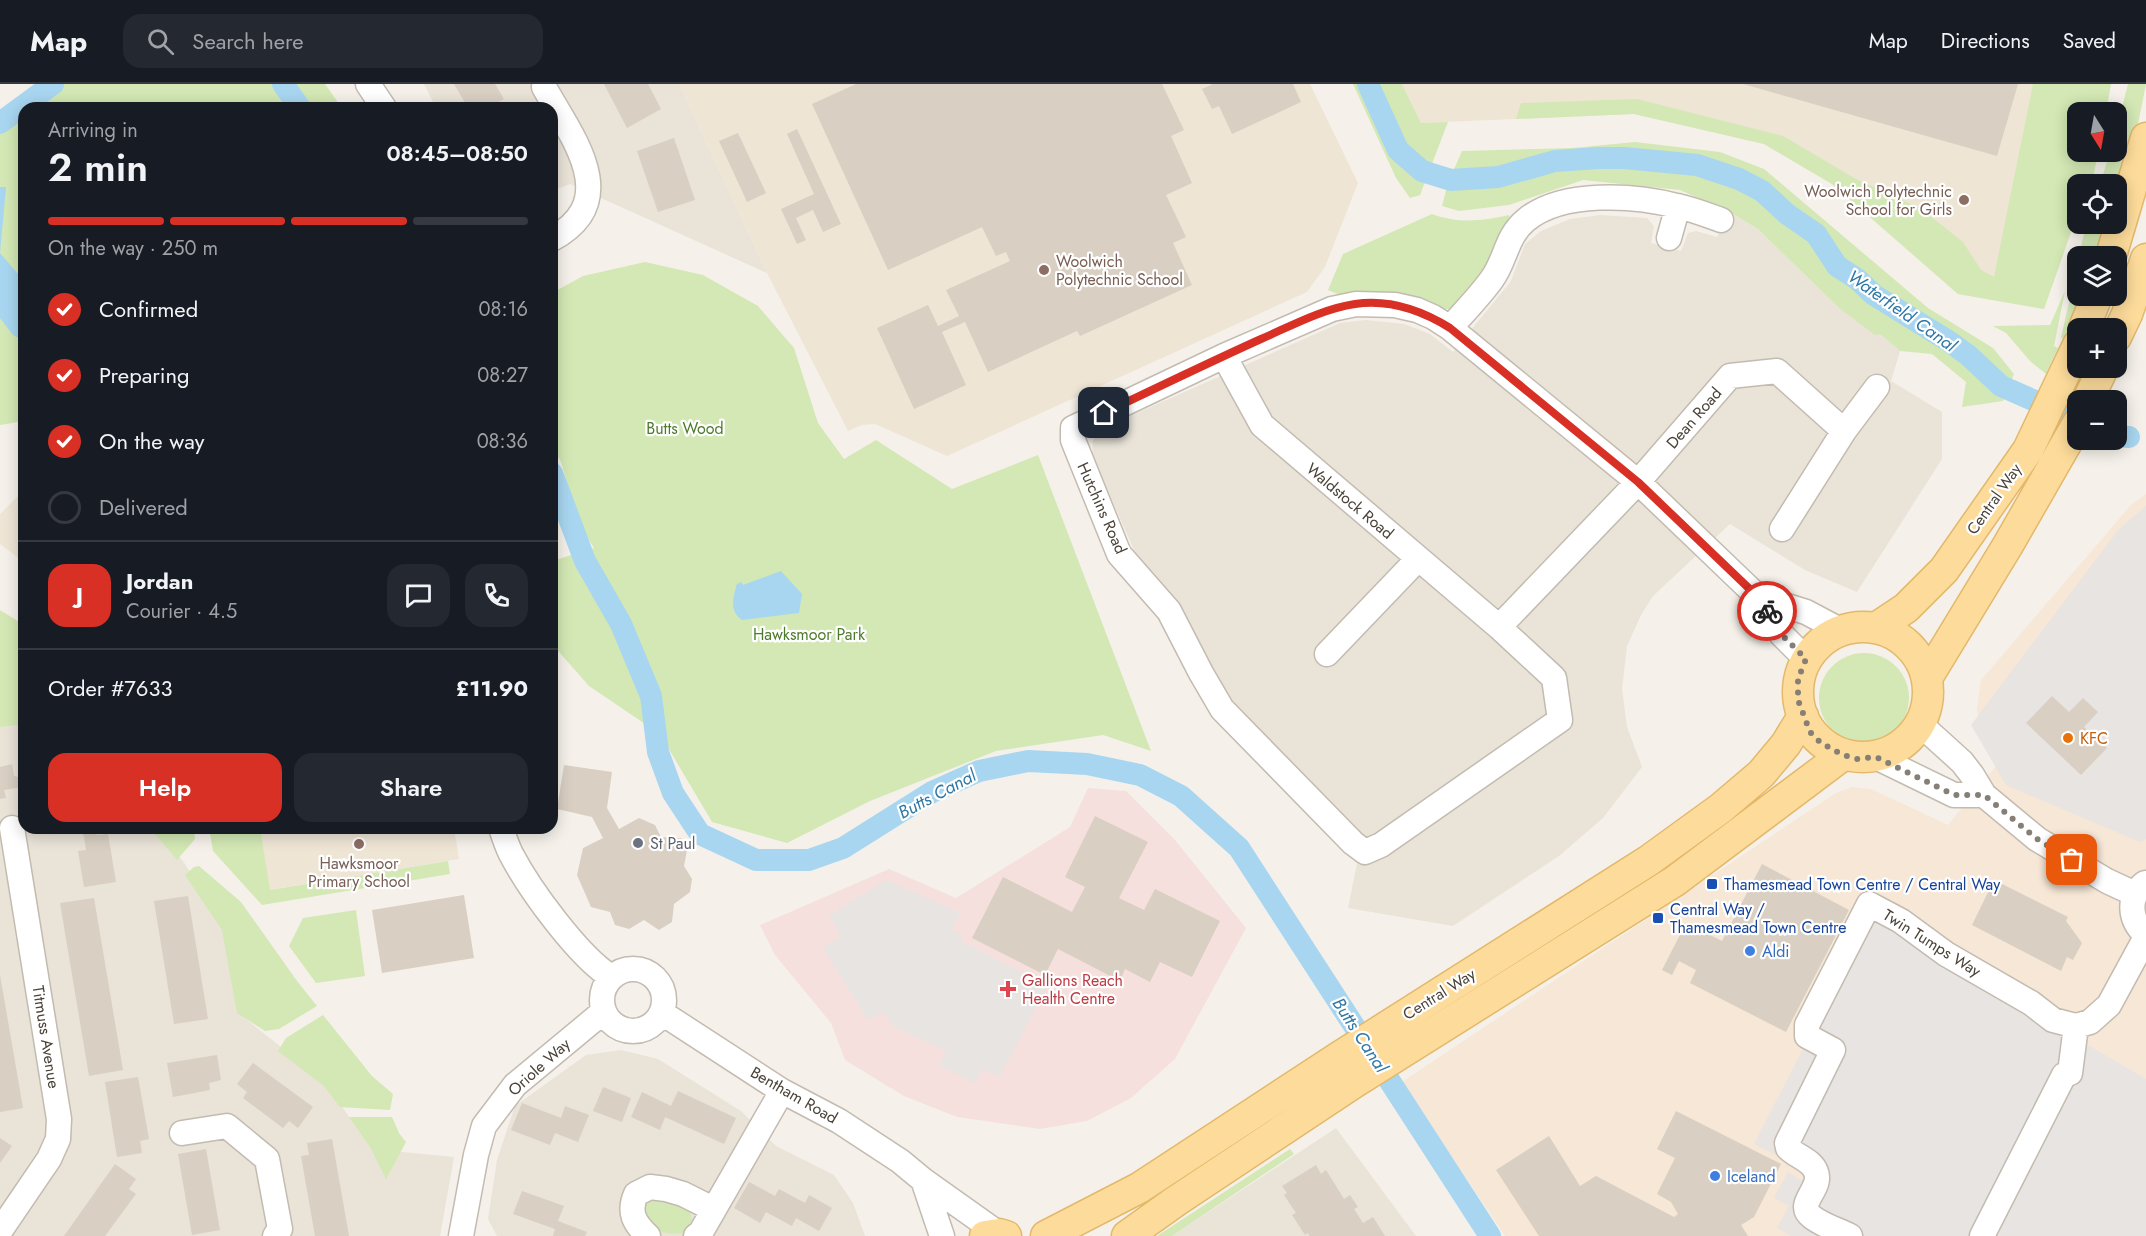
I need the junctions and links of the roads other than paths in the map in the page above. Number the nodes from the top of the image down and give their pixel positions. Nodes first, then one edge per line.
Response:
1 (368, 84) edge
2 (544, 87) dead end
3 (380, 102) edge
4 (552, 102) edge
5 (558, 113) edge
6 (2146, 138) edge
7 (1678, 206) junction
8 (1721, 220) dead end
9 (558, 236) edge
10 (1669, 238) dead end
11 (2114, 246) edge
12 (2146, 259) edge
13 (2123, 318) edge
14 (1450, 328) junction
15 (1224, 356) junction
16 (2067, 368) edge
17 (1876, 387) dead end
18 (1844, 431) junction
19 (2067, 439) edge
20 (1638, 482) junction
21 (1782, 529) dead end
22 (1418, 559) junction
23 (1758, 597) junction
24 (1499, 627) junction
25 (1876, 628) junction
26 (1840, 630) junction
27 (1327, 654) dead end
28 (1806, 659) junction
29 (1927, 678) junction
30 (1803, 716) junction
31 (1920, 724) junction
32 (1843, 755) junction
33 (1876, 757) junction
34 (1984, 795) junction
35 (12, 828) dead end
36 (503, 834) edge
37 (1353, 843) joint
38 (2141, 889) edge
39 (2146, 936) edge
40 (611, 977) junction
41 (603, 1012) junction
42 (662, 1013) junction
43 (2076, 1026) junction
44 (782, 1091) junction
45 (182, 1133) dead end
46 (923, 1180) junction
47 (713, 1209) junction
48 (0, 1231) edge
49 (997, 1235) edge
50 (275, 1236) edge
51 (461, 1236) edge
52 (648, 1236) edge
53 (696, 1236) edge
54 (942, 1236) edge
55 (1046, 1236) edge
56 (1127, 1236) edge
57 (1850, 1236) edge
58 (1982, 1236) edge

1 - 3 street
2 - 4 street
5 - 9 street
6 - 11 main road
7 - 8 street
7 - 10 street
7 - 14 street
12 - 13 main road
14 - 15 street, Hutchins Road
14 - 20 street, Hutchins Road
15 - 22 street, Waldstock Road
15 - 37 street, Hutchins Road
16 - 25 main road, Central Way
17 - 18 street
18 - 20 street, Dean Road
18 - 21 street
19 - 29 main road, Central Way
20 - 23 street, Hutchins Road
20 - 24 street
22 - 24 street, Waldstock Road
22 - 27 street
23 - 26 street, Hutchins Road
23 - 28 street, Hutchins Road
24 - 37 street, Waldstock Road
25 - 26 main road
25 - 29 main road
26 - 28 main road
28 - 30 main road
29 - 31 main road
30 - 32 main road
30 - 55 main road, Central Way
31 - 33 main road
31 - 34 street
32 - 33 main road
32 - 56 main road, Central Way
33 - 34 street
34 - 38 street
35 - 48 street, Titmuss Avenue
36 - 40 street
38 - 39 street
39 - 43 street
40 - 41 street
40 - 42 street
41 - 42 street
41 - 51 street, Oriole Way
42 - 44 street, Bentham Road
43 - 57 street, Twin Tumps Way
43 - 58 street
44 - 46 street, Bentham Road
44 - 47 street
45 - 50 street
46 - 49 street, Bentham Road
46 - 54 street
47 - 52 street
47 - 53 street

